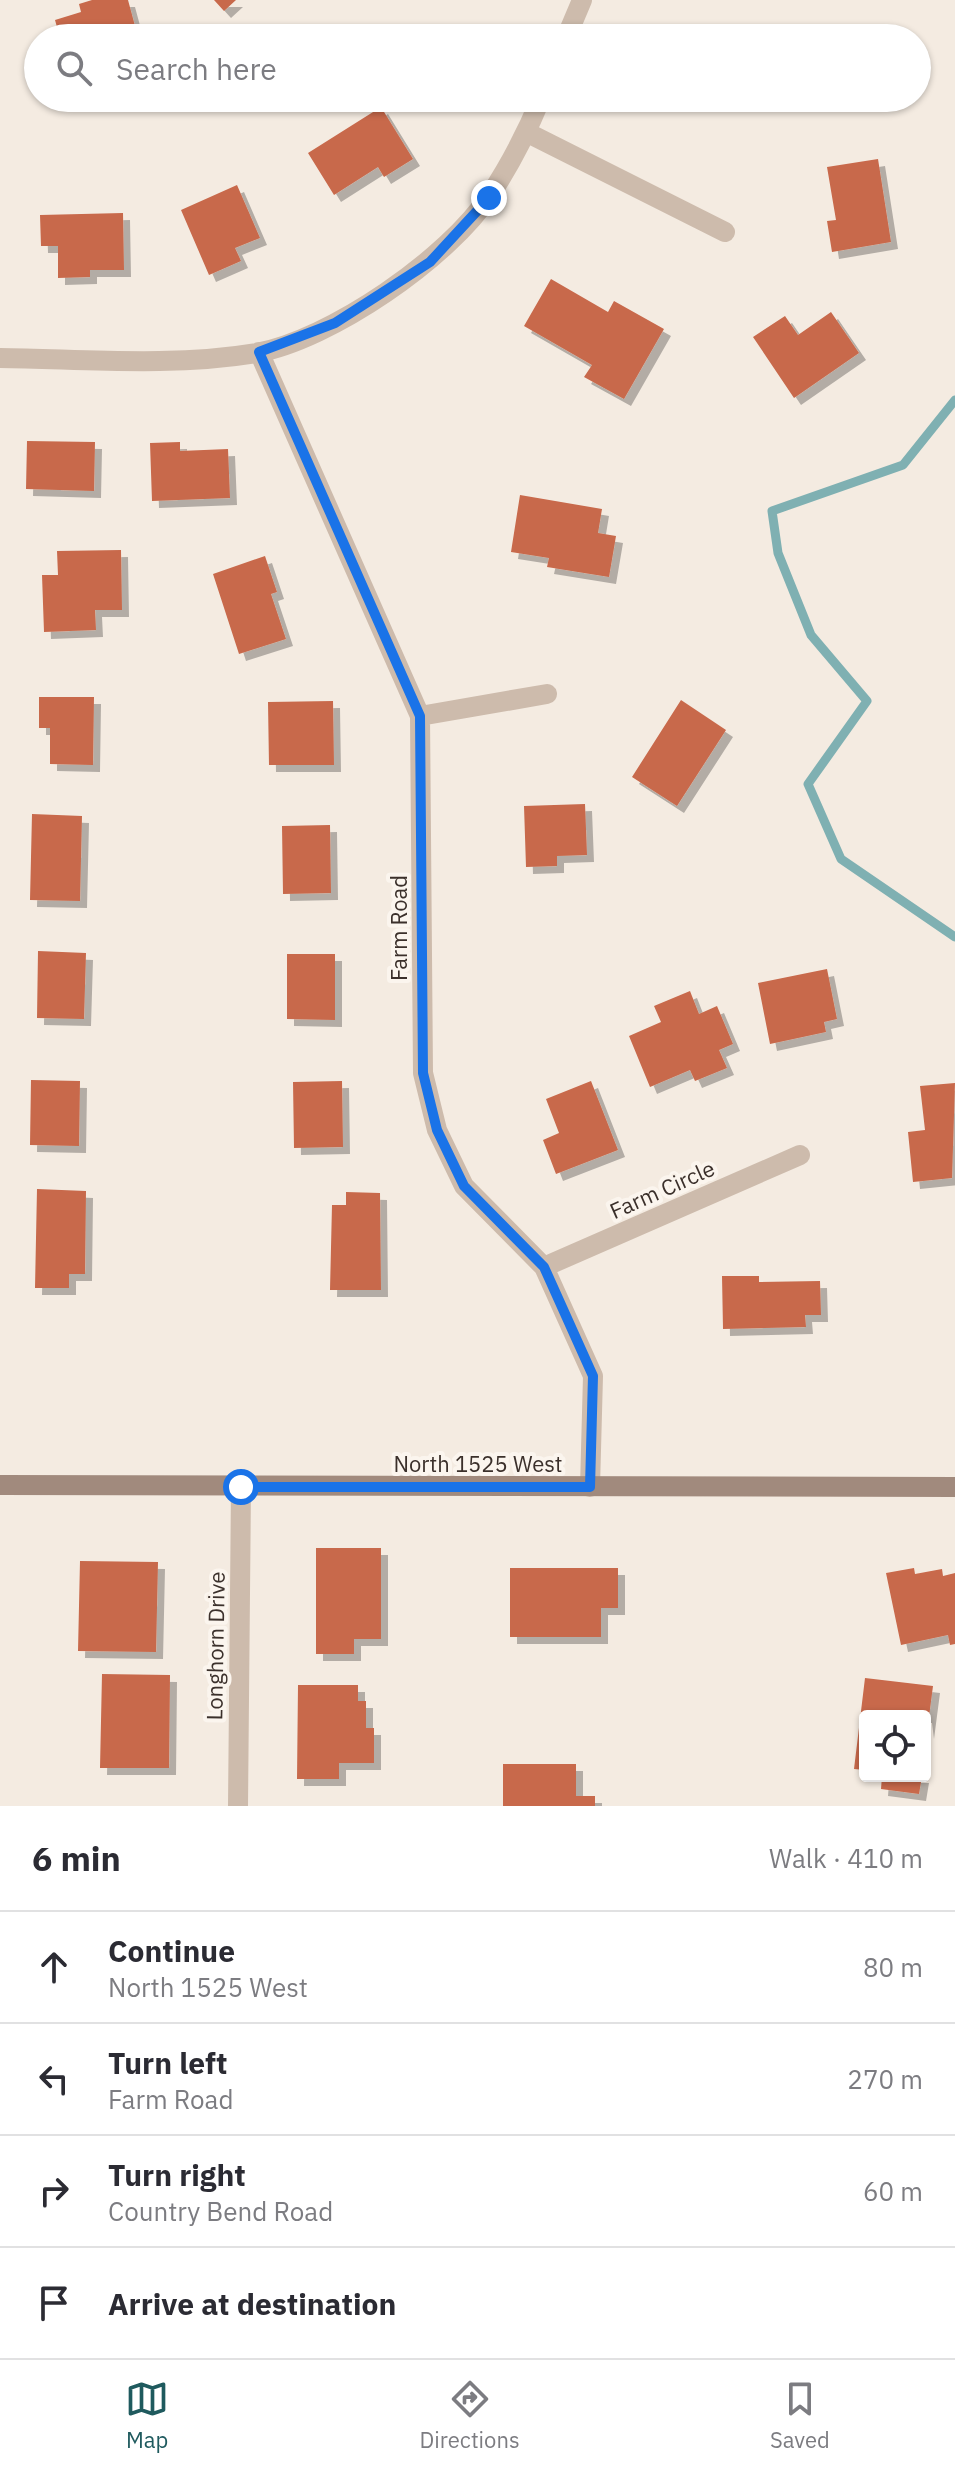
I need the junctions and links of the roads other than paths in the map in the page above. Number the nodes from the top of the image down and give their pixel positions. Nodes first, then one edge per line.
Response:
1 (582, 0) edge
2 (572, 24) edge
3 (535, 112) edge
4 (526, 132) junction
5 (725, 232) dead end
6 (259, 352) junction
7 (0, 358) edge
8 (547, 694) dead end
9 (420, 716) junction
10 (800, 1155) dead end
11 (544, 1267) junction
12 (0, 1485) edge
13 (241, 1487) junction
14 (590, 1487) junction
15 (955, 1487) edge
16 (238, 1806) edge

1 - 2 street
3 - 4 street
4 - 5 street
4 - 6 street
6 - 7 street
6 - 9 street, Farm Road
8 - 9 street
9 - 11 street, Farm Road
10 - 11 street, Farm Circle
11 - 14 street, Farm Road
12 - 13 street, North 1525 West
13 - 14 street, North 1525 West
13 - 16 street, Longhorn Drive
14 - 15 street, North 1525 West

